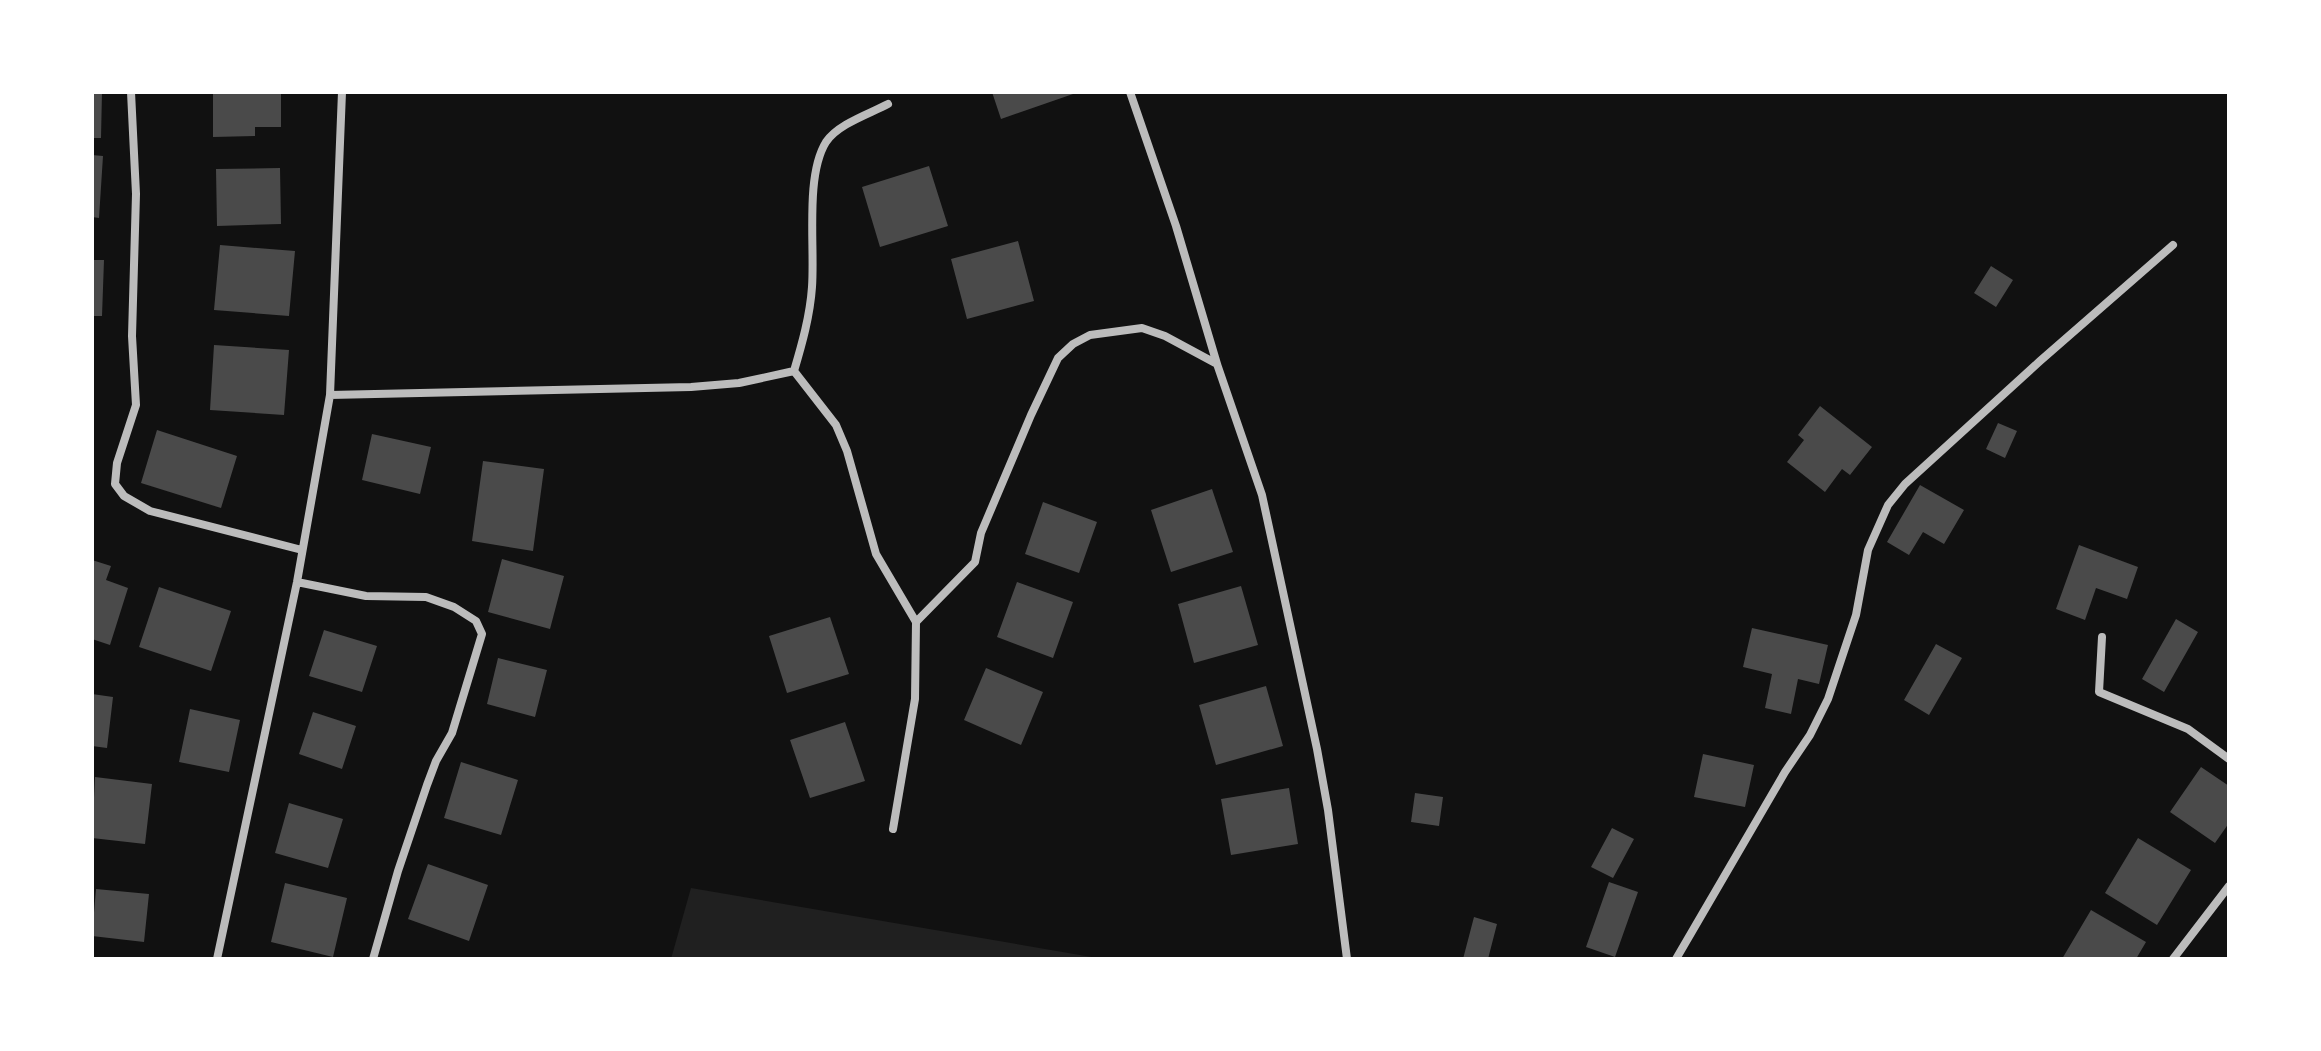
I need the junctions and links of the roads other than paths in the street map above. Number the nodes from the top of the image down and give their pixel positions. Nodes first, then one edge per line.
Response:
1 (131, 92) edge
2 (342, 92) edge
3 (1130, 92) edge
4 (888, 104) dead end
5 (2173, 245) dead end
6 (1217, 364) junction
7 (794, 371) junction
8 (330, 395) junction
9 (302, 550) junction
10 (297, 582) junction
11 (916, 622) junction
12 (2102, 637) dead end
13 (2229, 759) edge
14 (893, 829) dead end
15 (2229, 886) edge
16 (217, 959) edge
17 (373, 959) edge
18 (1347, 959) edge
19 (1676, 959) edge
20 (2173, 959) edge

1 - 9 street
2 - 8 street
3 - 6 street
4 - 7 street
5 - 19 street
6 - 11 street
6 - 18 street
7 - 8 street
7 - 11 street
8 - 9 street
9 - 10 street
10 - 16 street
10 - 17 street
11 - 14 street
12 - 13 street
15 - 20 street

